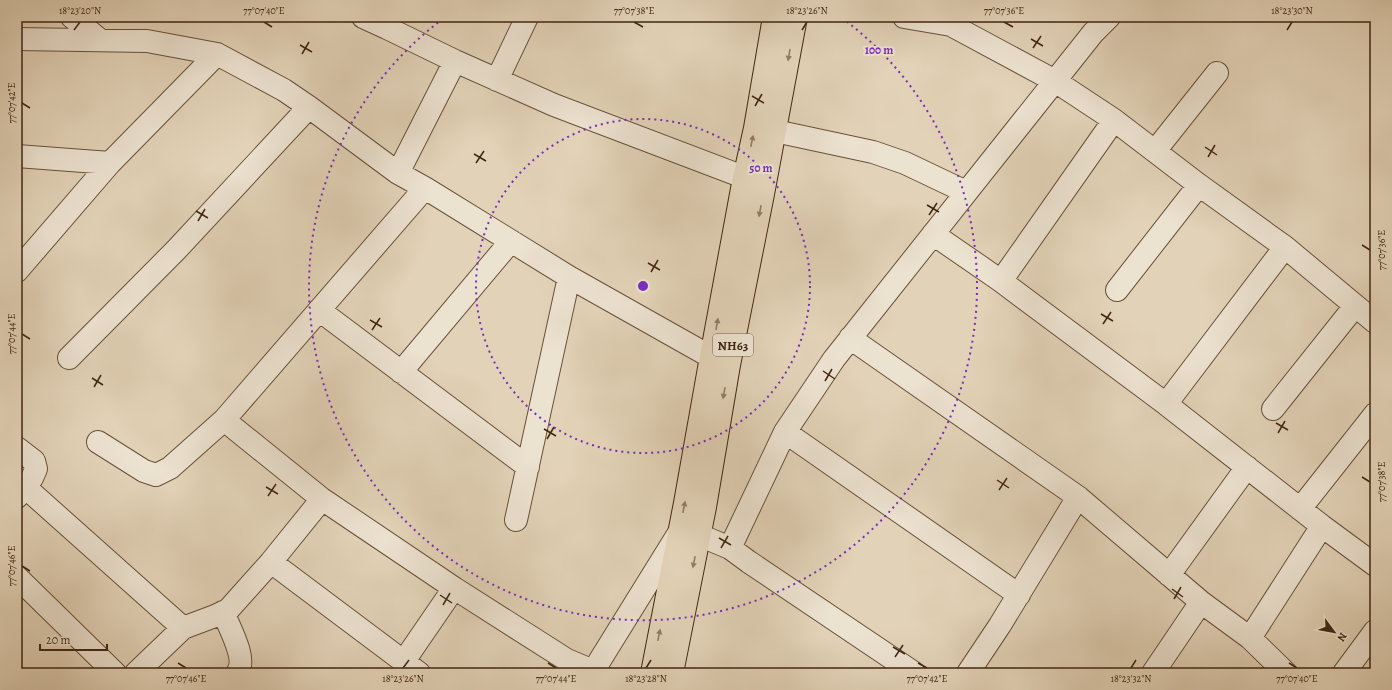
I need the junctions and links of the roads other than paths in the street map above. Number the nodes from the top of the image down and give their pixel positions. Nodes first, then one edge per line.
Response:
1 (72, 17) edge
2 (363, 17) edge
3 (527, 17) edge
4 (774, 17) edge
5 (796, 17) edge
6 (904, 17) edge
7 (1109, 17) edge
8 (952, 21) edge
9 (385, 23) edge
10 (17, 39) edge
11 (100, 40) junction
12 (217, 54) junction
13 (455, 61) junction
14 (1217, 73) dead end
15 (497, 80) junction
16 (1054, 81) junction
17 (309, 107) junction
18 (1114, 120) junction
19 (775, 131) junction
20 (1155, 151) junction
21 (17, 156) edge
22 (110, 163) junction
23 (398, 173) junction
24 (744, 178) junction
25 (765, 185) junction
26 (1199, 185) junction
27 (425, 188) junction
28 (966, 192) junction
29 (933, 234) junction
30 (511, 241) junction
31 (1285, 247) junction
32 (21, 258) edge
33 (570, 277) junction
34 (1001, 281) junction
35 (1117, 290) dead end
36 (1355, 306) junction
37 (319, 310) junction
38 (1375, 322) edge
39 (850, 338) junction
40 (69, 358) dead end
41 (720, 361) junction
42 (401, 372) junction
43 (1166, 404) junction
44 (1273, 408) dead end
45 (1375, 414) edge
46 (224, 420) junction
47 (785, 432) junction
48 (98, 442) dead end
49 (17, 448) edge
50 (528, 467) junction
51 (1247, 467) junction
52 (21, 492) edge
53 (1078, 497) junction
54 (322, 499) junction
55 (1300, 509) junction
56 (516, 520) dead end
57 (1322, 526) junction
58 (689, 533) junction
59 (730, 548) junction
60 (271, 562) junction
61 (1375, 565) edge
62 (1169, 575) junction
63 (17, 577) edge
64 (454, 588) junction
65 (1019, 595) junction
66 (1201, 602) junction
67 (223, 612) junction
68 (182, 628) junction
69 (1375, 631) edge
70 (1250, 638) junction
71 (411, 667) edge
72 (595, 672) edge
73 (115, 673) edge
74 (136, 673) edge
75 (237, 673) edge
76 (652, 673) edge
77 (672, 673) edge
78 (914, 673) edge
79 (968, 673) edge
80 (1154, 673) edge
81 (1286, 673) edge
82 (1344, 673) edge

1 - 11 street
2 - 9 street
3 - 15 street
24 -> 4 highway, NH63
5 -> 19 highway, NH63
6 - 8 street
7 - 16 street
8 - 16 street
9 - 13 street
10 - 11 street
11 - 12 street
12 - 17 street
12 - 22 street
13 - 15 street
13 - 23 street
14 - 20 street
15 - 24 street
16 - 18 street
16 - 28 street
17 - 23 street
17 - 40 street
18 - 20 street
18 - 34 street
19 - 25 highway, NH63
19 - 28 street
20 - 26 street
21 - 22 street
22 - 32 street
23 - 27 street
24 - 25 street
41 -> 24 highway, NH63
25 -> 41 highway, NH63
26 - 31 street
26 - 35 street
27 - 30 street
27 - 37 street
28 - 29 street
29 - 34 street
29 - 39 street
30 - 33 street
30 - 42 street
31 - 36 street
31 - 43 street
33 - 41 street
33 - 50 street
34 - 43 street
36 - 38 street
36 - 44 street
37 - 42 street
37 - 46 street
39 - 47 street
39 - 53 street
41 - 58 highway, NH63
42 - 50 street
43 - 51 street
45 - 55 street
46 - 48 street
46 - 54 street
47 - 59 street
47 - 65 street
49 - 52 street
50 - 56 street
51 - 55 street
51 - 62 street
52 - 68 street
53 - 62 street
53 - 65 street
54 - 60 street
54 - 64 street
55 - 57 street
57 - 61 street
57 - 70 street
58 - 59 street
58 - 72 street
76 -> 58 highway, NH63
58 -> 77 highway, NH63
59 - 78 street
60 - 67 street
60 - 71 street
62 - 66 street
63 - 73 street
64 - 71 street
64 - 72 street
65 - 79 street
66 - 70 street
66 - 80 street
67 - 68 street
67 - 75 street
68 - 74 street
69 - 82 street
70 - 81 street

